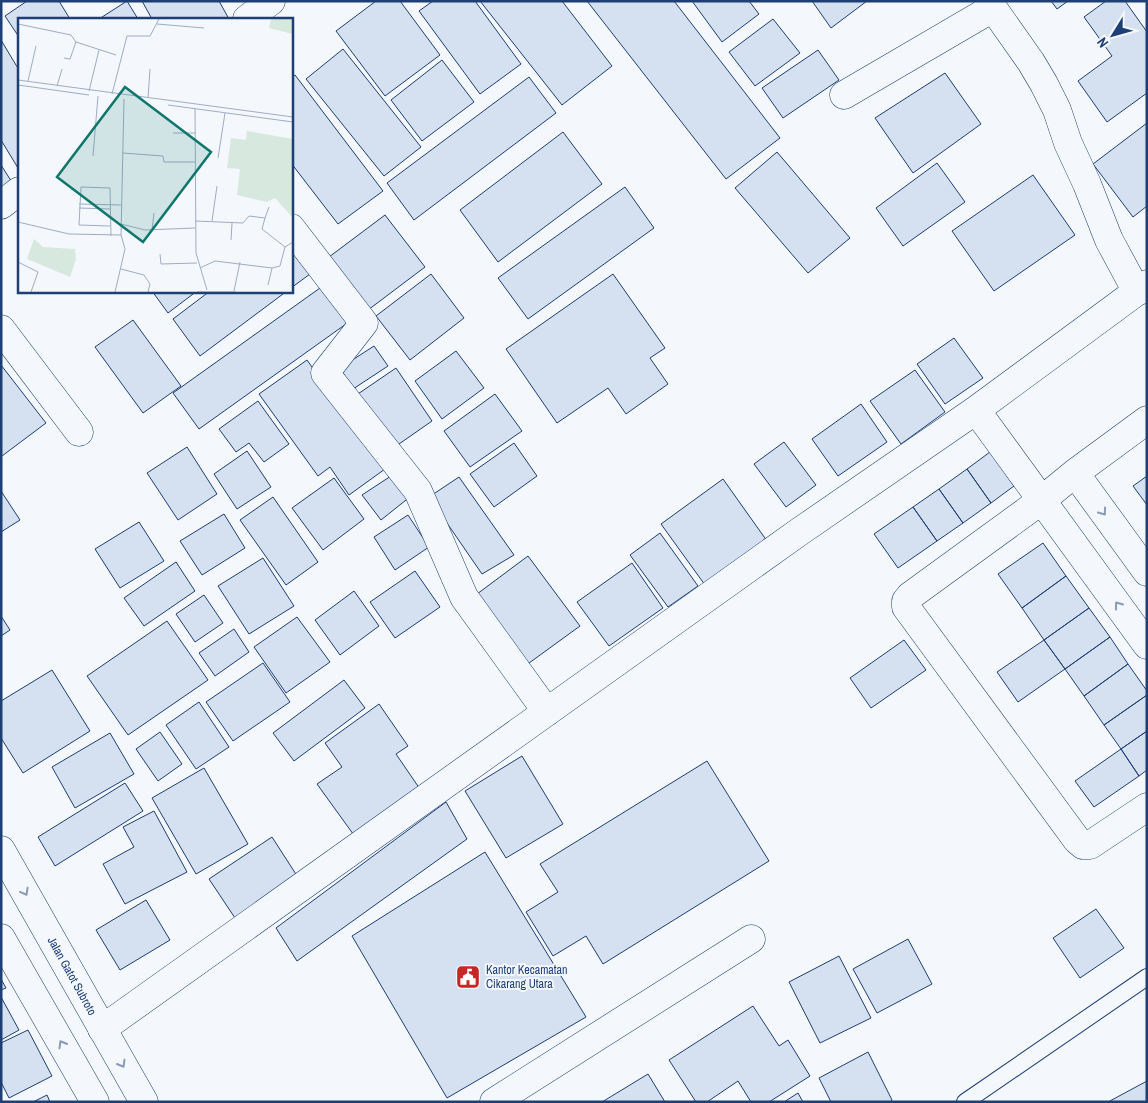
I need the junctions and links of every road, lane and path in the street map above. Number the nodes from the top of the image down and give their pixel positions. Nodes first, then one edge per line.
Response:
1 (271, 1) edge
2 (990, 5) edge
3 (248, 18) edge
4 (844, 95) dead end
5 (18, 192) edge
6 (1, 205) edge
7 (292, 229) edge
8 (1142, 288) edge
9 (1, 329) edge
10 (976, 410) junction
11 (1147, 420) edge
12 (79, 432) dead end
13 (1075, 473) junction
14 (1042, 500) junction
15 (1147, 572) edge
16 (1147, 645) edge
17 (547, 712) junction
18 (1147, 807) edge
19 (1, 850) edge
20 (1, 938) edge
21 (751, 939) dead end
22 (1147, 977) edge
23 (102, 1029) junction
24 (96, 1102) edge
25 (144, 1102) edge
26 (494, 1102) edge
27 (966, 1102) edge

1 - 3 main road
2 - 4 main road
2 - 8 main road
5 - 6 main road
7 - 17 main road
8 - 10 main road
9 - 12 main road
10 - 14 main road
10 - 17 main road
11 - 13 main road
13 - 14 main road
13 -> 15 main road
16 -> 14 main road
14 - 18 main road
17 - 23 main road
19 -> 23 main road, Jalan Gatot Subroto
24 -> 20 main road
21 - 26 main road
22 - 27 lane
23 -> 25 main road, Jalan Gatot Subroto

